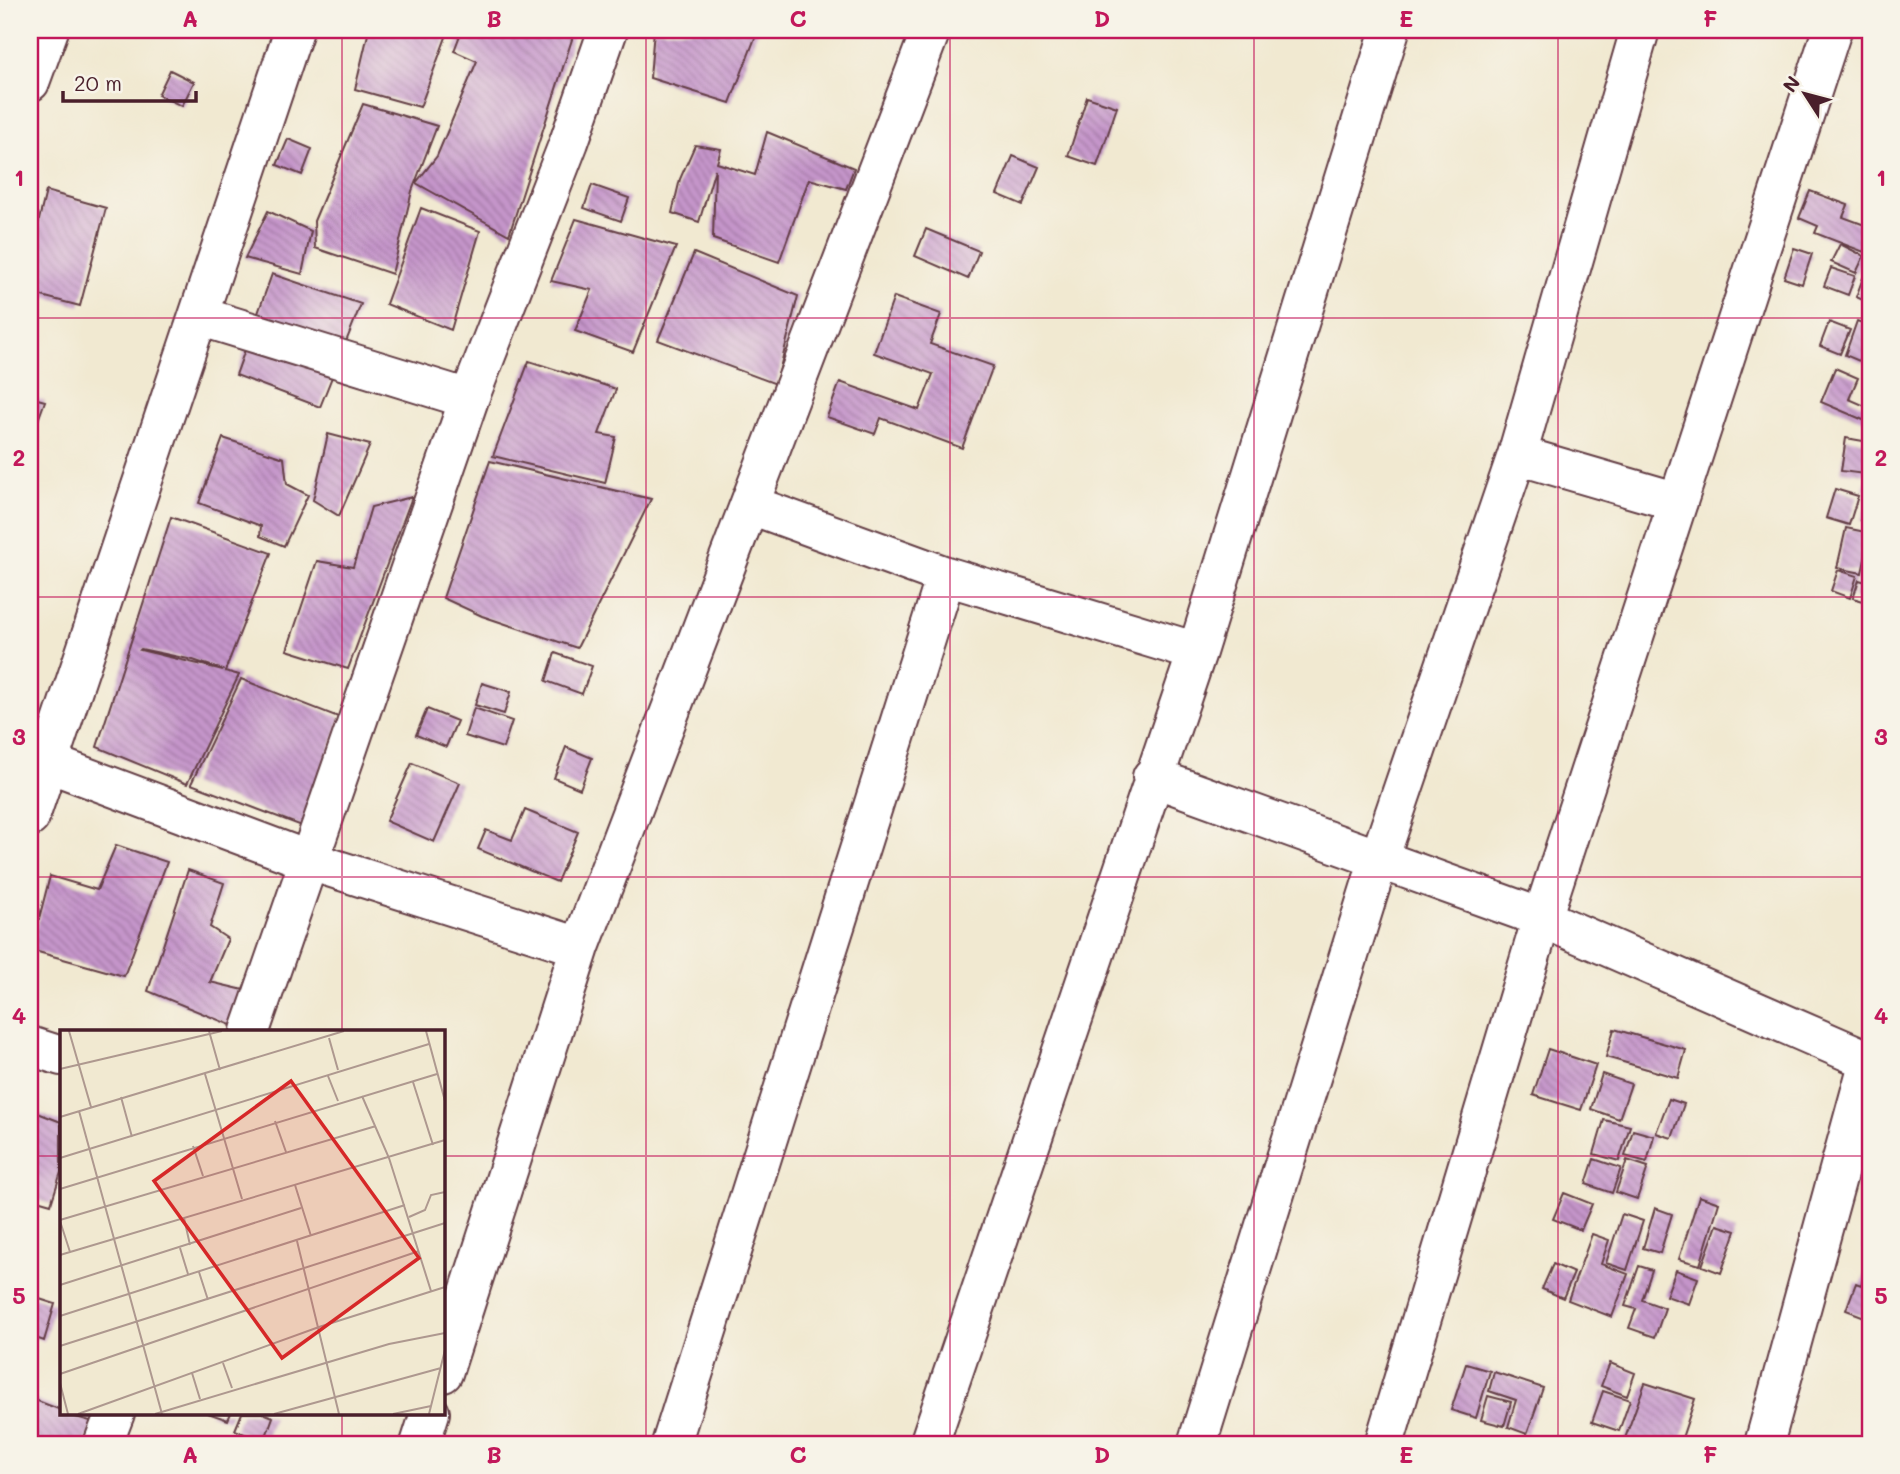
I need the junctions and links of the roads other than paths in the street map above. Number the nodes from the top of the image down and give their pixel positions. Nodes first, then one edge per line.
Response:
1 (48, 30) edge
2 (294, 30) edge
3 (608, 30) edge
4 (931, 30) edge
5 (1390, 30) edge
6 (1640, 30) edge
7 (1832, 30) edge
8 (30, 82) edge
9 (199, 316) junction
10 (469, 399) junction
11 (1517, 455) junction
12 (1678, 502) junction
13 (751, 505) junction
14 (946, 576) junction
15 (1197, 652) junction
16 (39, 759) edge
17 (1152, 776) junction
18 (30, 817) edge
19 (1379, 859) junction
20 (310, 862) junction
21 (1542, 918) junction
22 (580, 947) junction
23 (250, 1030) edge
24 (30, 1046) edge
25 (60, 1056) edge
26 (1870, 1060) edge
27 (444, 1370) edge
28 (115, 1414) edge
29 (430, 1414) edge
30 (103, 1444) edge
31 (420, 1444) edge
32 (671, 1444) edge
33 (929, 1444) edge
34 (1197, 1444) edge
35 (1384, 1444) edge
36 (1764, 1444) edge

1 - 8 street
2 - 9 street
3 - 10 street
4 - 13 street
5 - 15 street
6 - 11 street
7 - 12 street
9 - 10 street
9 - 16 street
10 - 20 street
11 - 12 street
11 - 19 street
12 - 21 street
13 - 14 street
13 - 22 street
14 - 15 street
14 - 32 street
15 - 17 street
16 - 18 street
16 - 20 street
17 - 19 street
17 - 33 street
19 - 21 street
19 - 34 street
20 - 22 street
20 - 23 street
21 - 26 street
21 - 35 street
22 - 27 street
24 - 25 street
26 - 36 street
28 - 30 street
29 - 31 street

